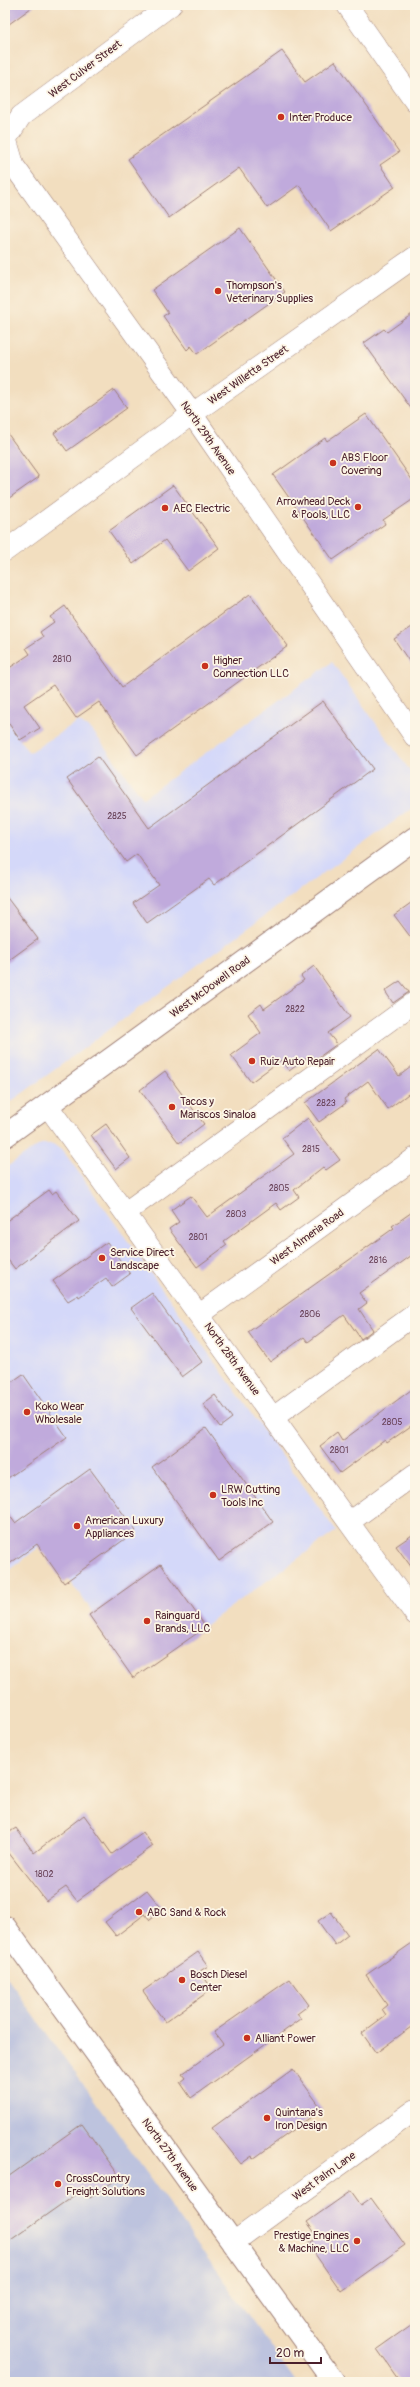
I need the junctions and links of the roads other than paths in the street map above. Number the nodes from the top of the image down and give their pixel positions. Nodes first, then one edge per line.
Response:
1 (171, 5) edge
2 (347, 5) edge
3 (415, 102) edge
4 (6, 139) joint
5 (415, 257) edge
6 (192, 414) junction
7 (5, 551) edge
8 (415, 737) edge
9 (415, 838) edge
10 (415, 1002) edge
11 (47, 1105) junction
12 (5, 1136) edge
13 (415, 1158) edge
14 (126, 1212) junction
15 (415, 1314) edge
16 (199, 1315) junction
17 (274, 1417) junction
18 (415, 1474) edge
19 (348, 1522) junction
20 (415, 1614) edge
21 (5, 1927) edge
22 (415, 2110) edge
23 (234, 2242) junction
24 (334, 2382) edge

1 - 4 street, West Culver Street
2 - 3 street
4 - 6 street, North 29th Avenue
5 - 6 street, West Willetta Street
6 - 7 street, West Willetta Street
6 - 8 street, North 29th Avenue
9 - 11 main road, West McDowell Road
10 - 14 street
11 - 12 main road, West McDowell Road
11 - 14 street, North 28th Avenue
13 - 16 street, West Almeria Road
14 - 16 street, North 28th Avenue
15 - 17 street
16 - 17 street, North 28th Avenue
17 - 19 street, North 28th Avenue
18 - 19 street
19 - 20 street, North 28th Avenue
21 - 23 main road, North 27th Avenue
22 - 23 street, West Palm Lane
23 - 24 main road, North 27th Avenue

